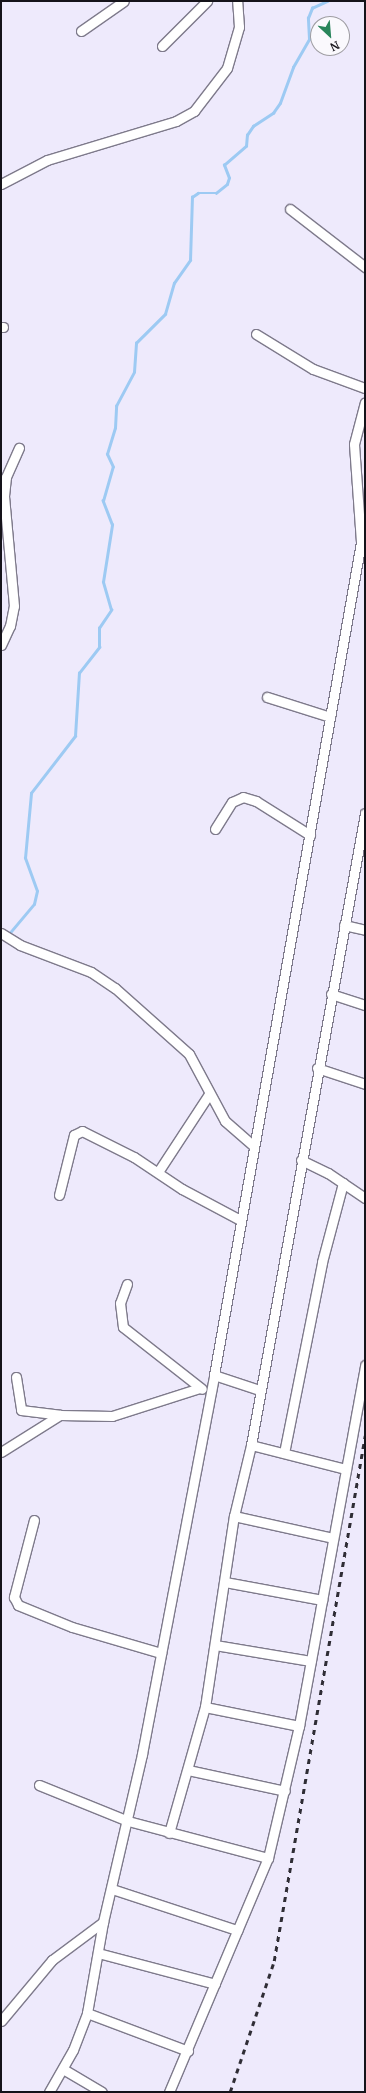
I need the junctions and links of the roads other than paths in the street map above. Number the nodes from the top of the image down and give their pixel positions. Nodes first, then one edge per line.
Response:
1 (124, 1) edge
2 (207, 1) edge
3 (237, 1) edge
4 (81, 31) dead end
5 (162, 46) dead end
6 (1, 184) edge
7 (290, 210) dead end
8 (365, 267) edge
9 (256, 334) dead end
10 (365, 388) edge
11 (365, 402) edge
12 (361, 430) edge
13 (19, 448) dead end
14 (1, 644) edge
15 (266, 697) dead end
16 (330, 718) junction
17 (365, 813) edge
18 (215, 829) dead end
19 (310, 835) junction
20 (355, 866) junction
21 (365, 868) edge
22 (344, 925) junction
23 (365, 930) edge
24 (2, 933) edge
25 (331, 994) junction
26 (365, 1005) edge
27 (317, 1068) junction
28 (365, 1084) edge
29 (209, 1094) junction
30 (253, 1145) junction
31 (300, 1160) junction
32 (158, 1172) junction
33 (343, 1183) junction
34 (59, 1195) dead end
35 (365, 1198) edge
36 (240, 1220) junction
37 (127, 1284) dead end
38 (365, 1365) edge
39 (214, 1375) junction
40 (16, 1377) dead end
41 (200, 1388) junction
42 (259, 1390) junction
43 (210, 1395) junction
44 (60, 1415) junction
45 (251, 1445) junction
46 (1, 1452) edge
47 (284, 1453) junction
48 (346, 1469) junction
49 (234, 1516) junction
50 (34, 1520) dead end
51 (333, 1538) junction
52 (225, 1582) junction
53 (322, 1600) junction
54 (215, 1645) junction
55 (161, 1653) junction
56 (311, 1661) junction
57 (205, 1707) junction
58 (299, 1726) junction
59 (188, 1770) junction
60 (39, 1785) dead end
61 (285, 1790) junction
62 (128, 1821) junction
63 (169, 1832) junction
64 (268, 1858) junction
65 (112, 1889) junction
66 (103, 1922) junction
67 (237, 1930) junction
68 (98, 1952) junction
69 (215, 1984) junction
70 (87, 2013) junction
71 (1, 2021) edge
72 (188, 2051) junction
73 (63, 2068) junction
74 (49, 2092) edge
75 (102, 2092) edge
76 (169, 2092) edge

1 - 4 street
2 - 5 street
3 - 6 street
7 - 8 street
9 - 10 street
11 - 12 street
12 - 16 street
13 - 14 street
15 - 16 street
16 - 19 street
17 - 20 street
18 - 19 street
19 - 30 street
20 - 21 street
20 - 22 street
22 - 23 street
22 - 25 street
24 - 29 street
25 - 26 street
25 - 27 street
27 - 28 street
27 - 31 street
29 - 30 street
29 - 32 street
30 - 36 street
31 - 33 street
31 - 42 street
32 - 34 street
32 - 36 street
33 - 35 street
33 - 47 street
36 - 39 street
37 - 41 street
38 - 48 street
39 - 42 street
39 - 43 street
40 - 44 street
41 - 43 street
41 - 44 street
42 - 45 street
43 - 55 street
44 - 46 street
45 - 47 street
45 - 49 street
47 - 48 street
48 - 51 street
49 - 51 street
49 - 52 street
50 - 55 street
51 - 53 street
52 - 53 street
52 - 54 street
53 - 56 street
54 - 56 street
54 - 57 street
55 - 62 street
56 - 58 street
57 - 58 street
57 - 59 street
58 - 61 street
59 - 61 street
59 - 63 street
60 - 62 street
61 - 64 street
62 - 63 street
62 - 65 street
63 - 64 street
64 - 67 street
65 - 66 street
65 - 67 street
66 - 68 street
66 - 71 street
67 - 69 street
68 - 69 street
68 - 70 street
69 - 72 street
70 - 72 street
70 - 73 street
72 - 76 street
73 - 74 street
73 - 75 street

